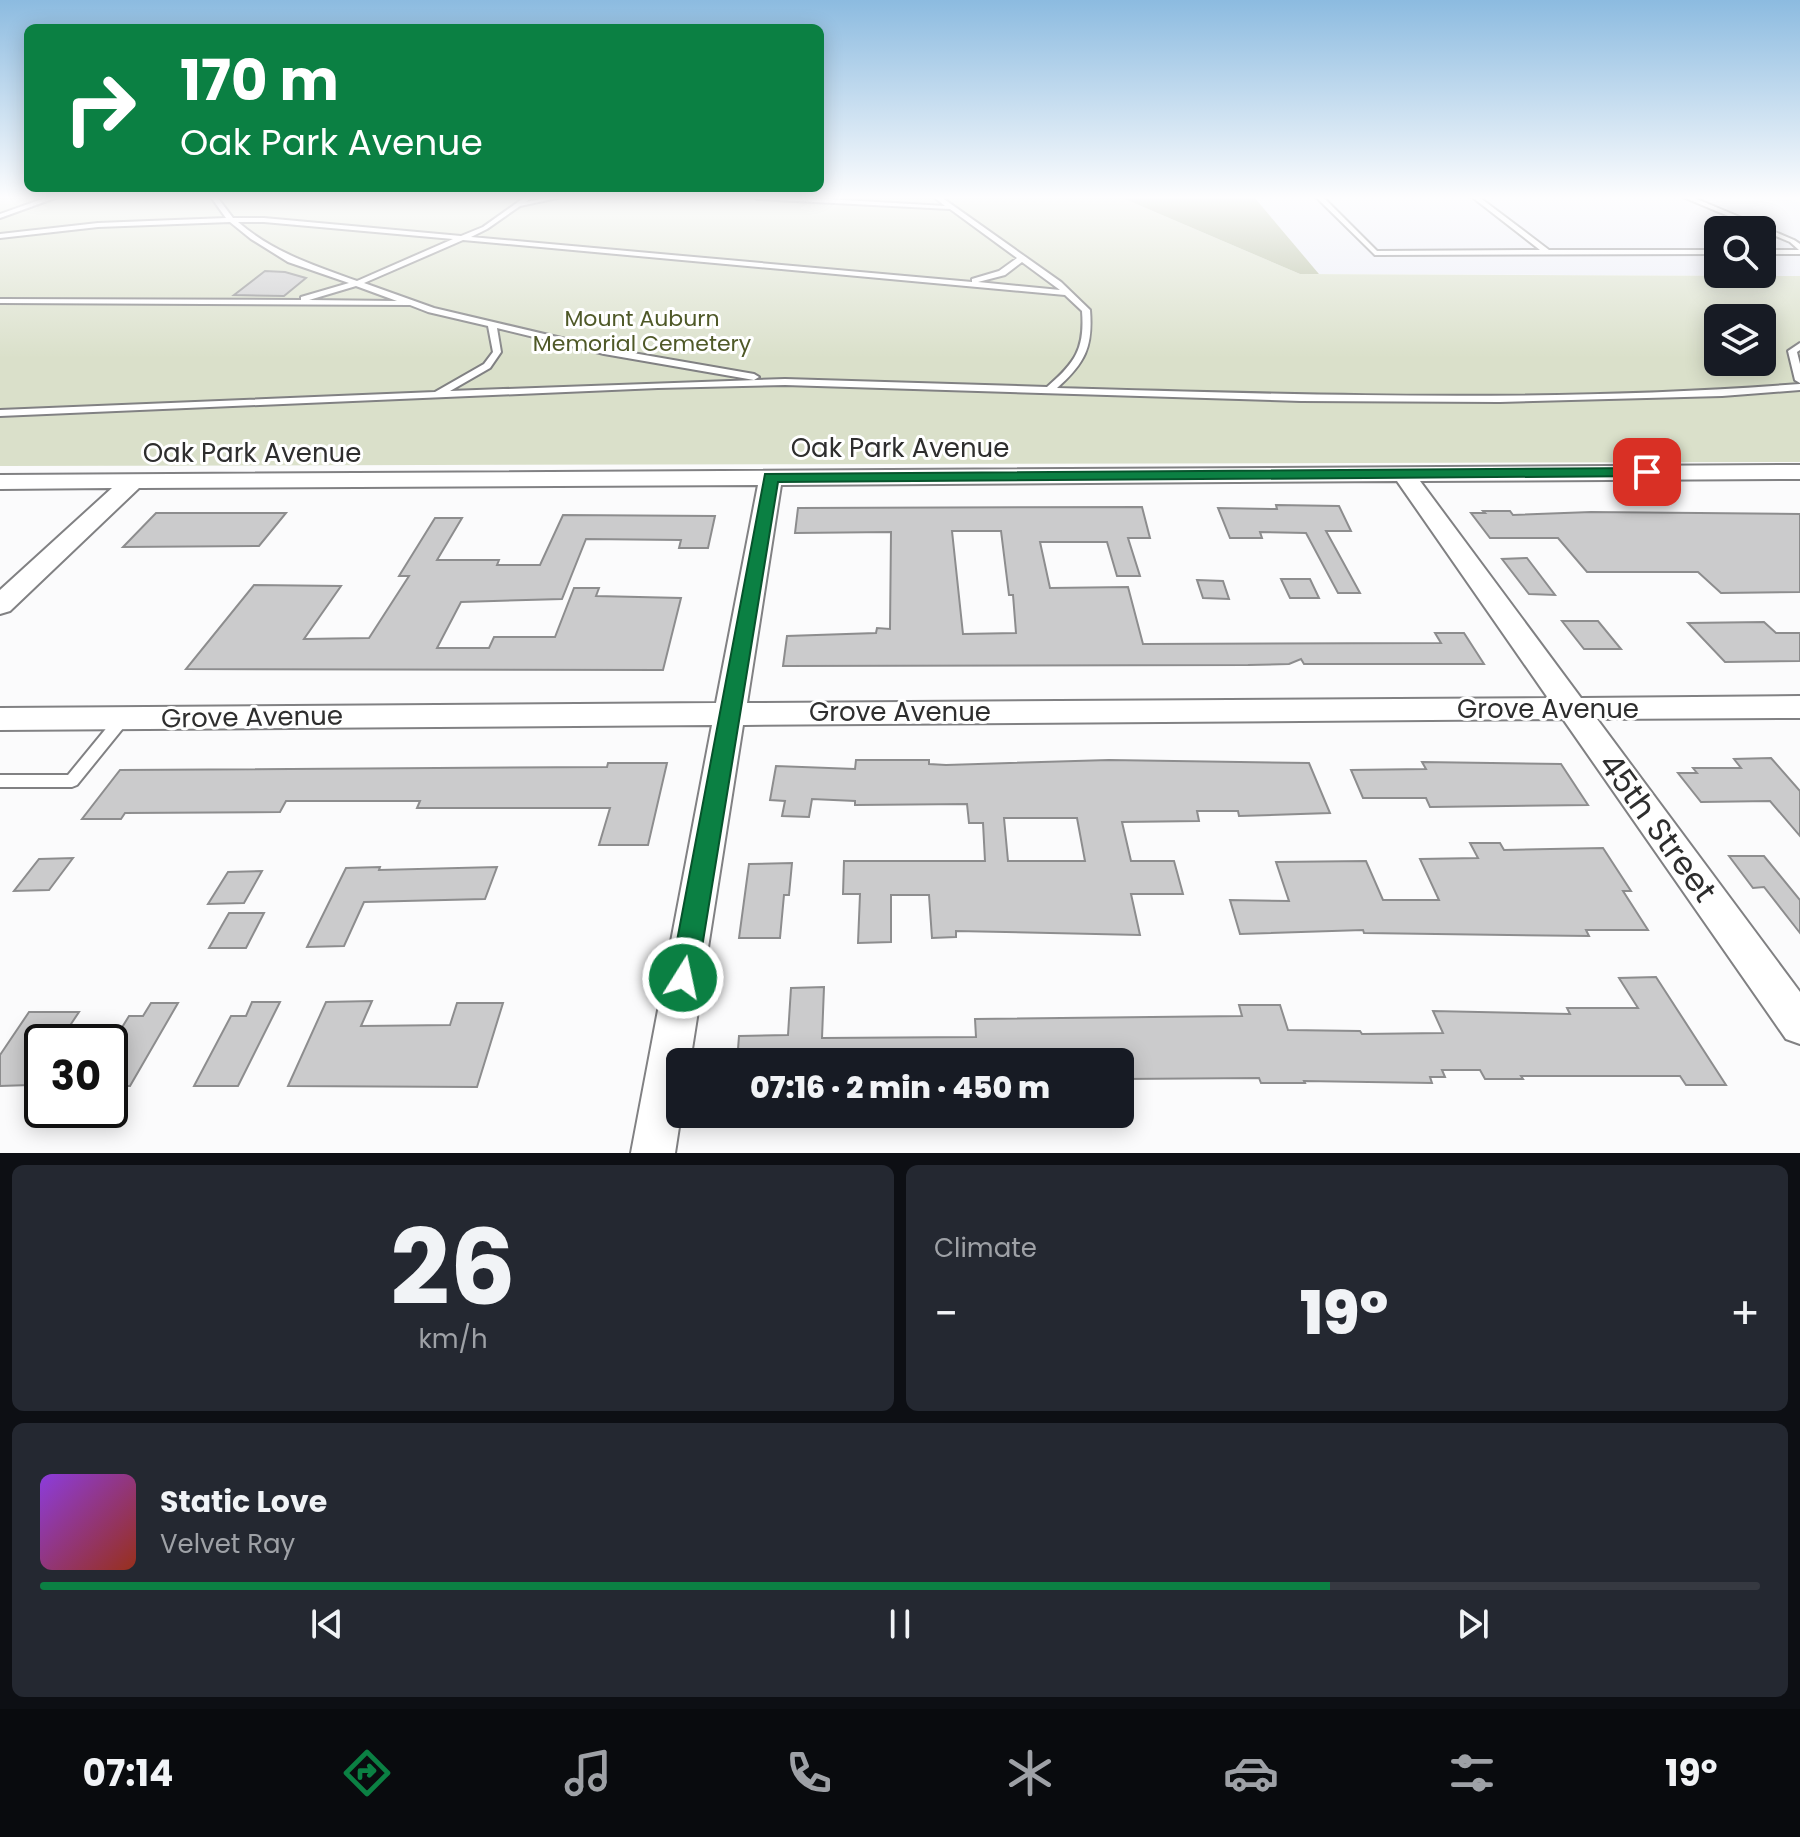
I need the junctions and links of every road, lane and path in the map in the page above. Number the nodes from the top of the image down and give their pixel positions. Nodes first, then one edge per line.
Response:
1 (275, 251) edge
2 (430, 251) edge
3 (598, 251) edge
4 (1011, 251) edge
5 (1373, 251) edge
6 (1547, 252) joint
7 (1704, 252) edge
8 (1022, 258) junction
9 (358, 283) junction
10 (951, 283) junction
11 (1069, 293) junction
12 (0, 301) edge
13 (289, 303) junction
14 (412, 303) junction
15 (492, 323) junction
16 (1800, 346) edge
17 (1800, 380) edge
18 (785, 382) junction
19 (1800, 387) edge
20 (1048, 391) junction
21 (436, 395) junction
22 (0, 413) edge
23 (1800, 472) edge
24 (1403, 473) junction
25 (771, 477) junction
26 (133, 481) junction
27 (0, 482) edge
28 (0, 605) edge
29 (1800, 707) edge
30 (1573, 709) junction
31 (730, 712) junction
32 (123, 718) junction
33 (0, 719) edge
34 (0, 781) edge
35 (1800, 1025) edge
36 (653, 1153) edge

1 - 9 lane
2 - 9 lane
3 - 10 lane
4 - 8 lane
5 - 6 lane
6 - 7 lane
8 - 10 lane
8 - 11 lane
9 - 13 lane
9 - 14 lane
10 - 11 lane
11 - 20 lane
12 - 13 lane
13 - 14 lane
14 - 15 lane
15 - 18 lane
15 - 21 lane
16 - 17 lane
18 - 20 lane
18 - 21 lane
19 - 20 lane
21 - 22 lane
23 - 24 street, Oak Park Avenue
24 - 25 street, Oak Park Avenue
24 - 30 street, 45th Street
25 - 26 street, Oak Park Avenue
25 - 31 street
26 - 27 street, Oak Park Avenue
26 - 28 street
29 - 30 street, Grove Avenue
30 - 31 street, Grove Avenue
30 - 35 street, 45th Street
31 - 32 street, Grove Avenue
31 - 36 street
32 - 33 street, Grove Avenue
32 - 34 lane

